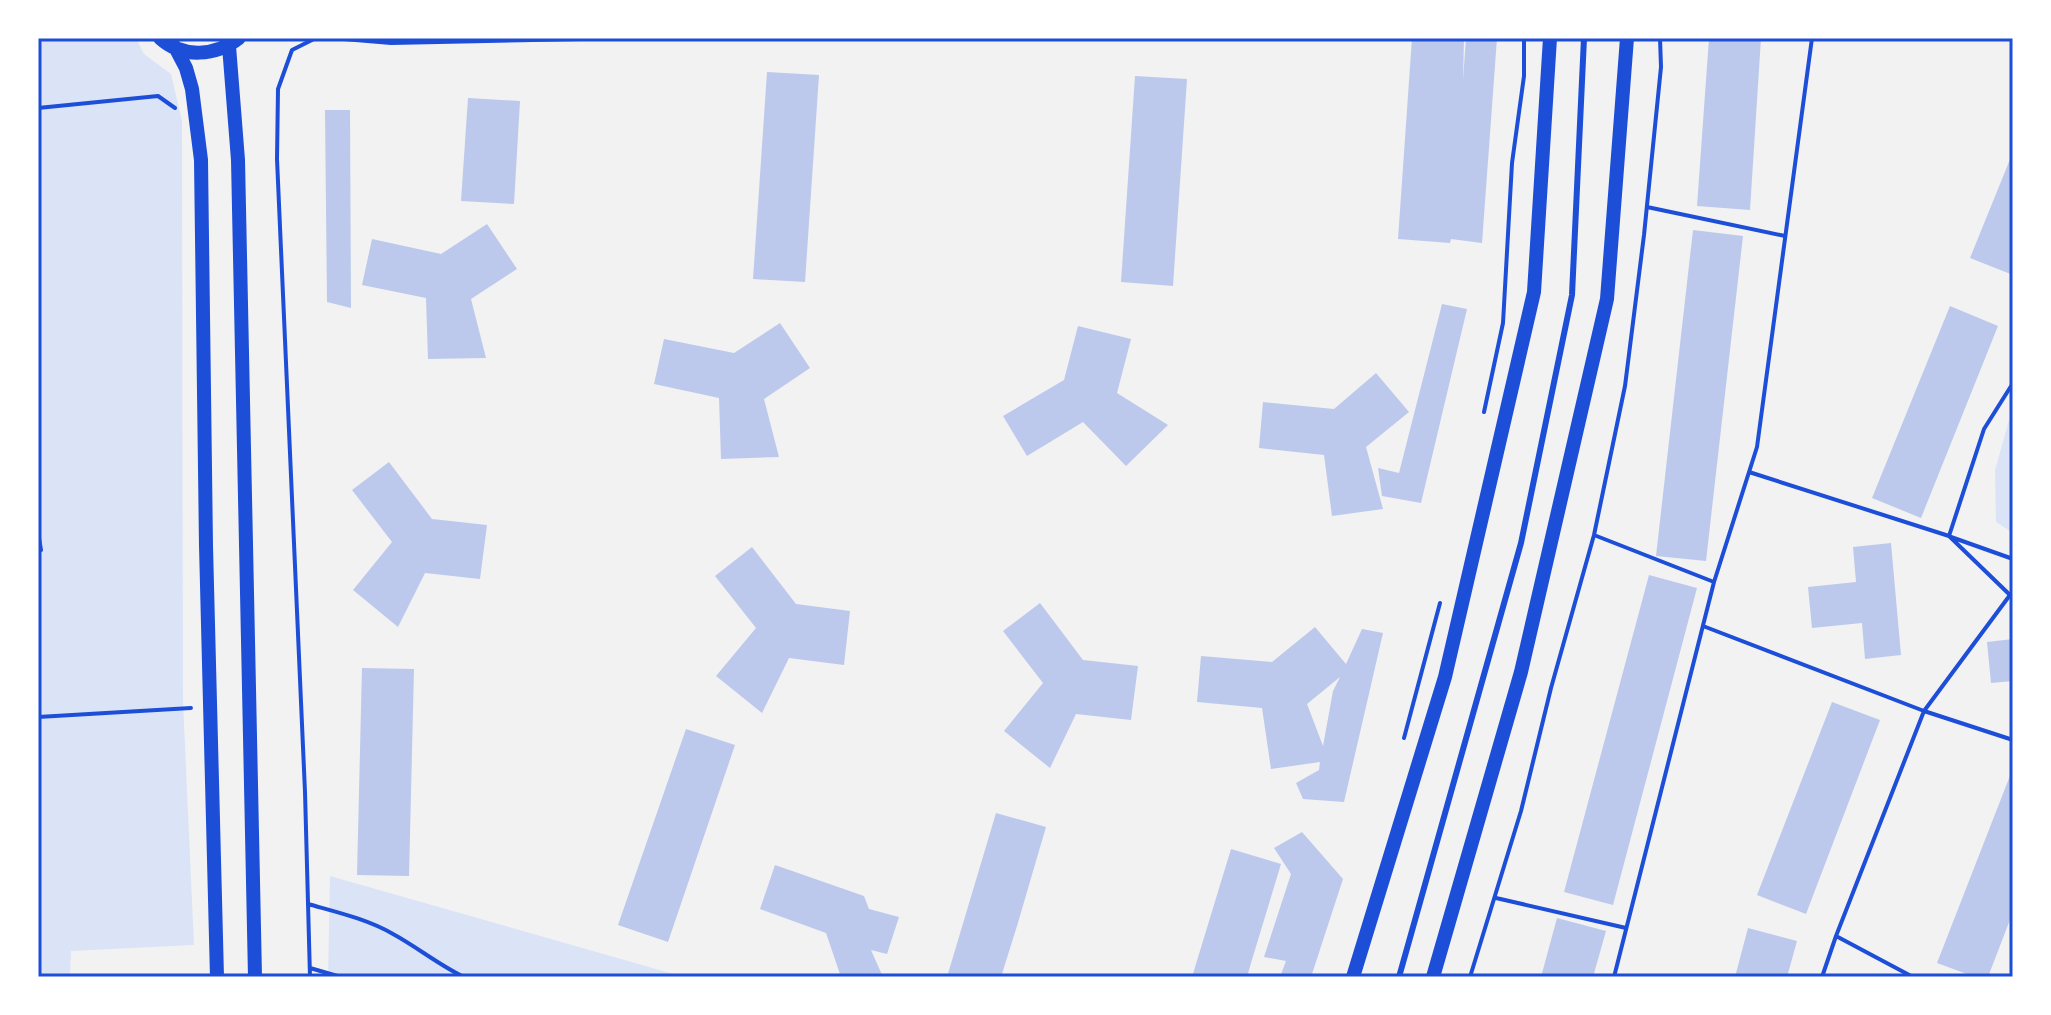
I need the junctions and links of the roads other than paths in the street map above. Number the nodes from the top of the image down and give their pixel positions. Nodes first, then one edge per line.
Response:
1 (160, 38) edge
2 (1550, 38) edge
3 (1584, 38) edge
4 (1627, 38) edge
5 (234, 42) edge
6 (175, 47) junction
7 (217, 977) edge
8 (255, 977) edge
9 (1353, 977) edge
10 (1399, 977) edge
11 (1433, 977) edge

1 - 6 street
2 - 9 street
3 - 10 lane
4 - 11 street
5 - 6 street
5 - 8 street
6 - 7 street

